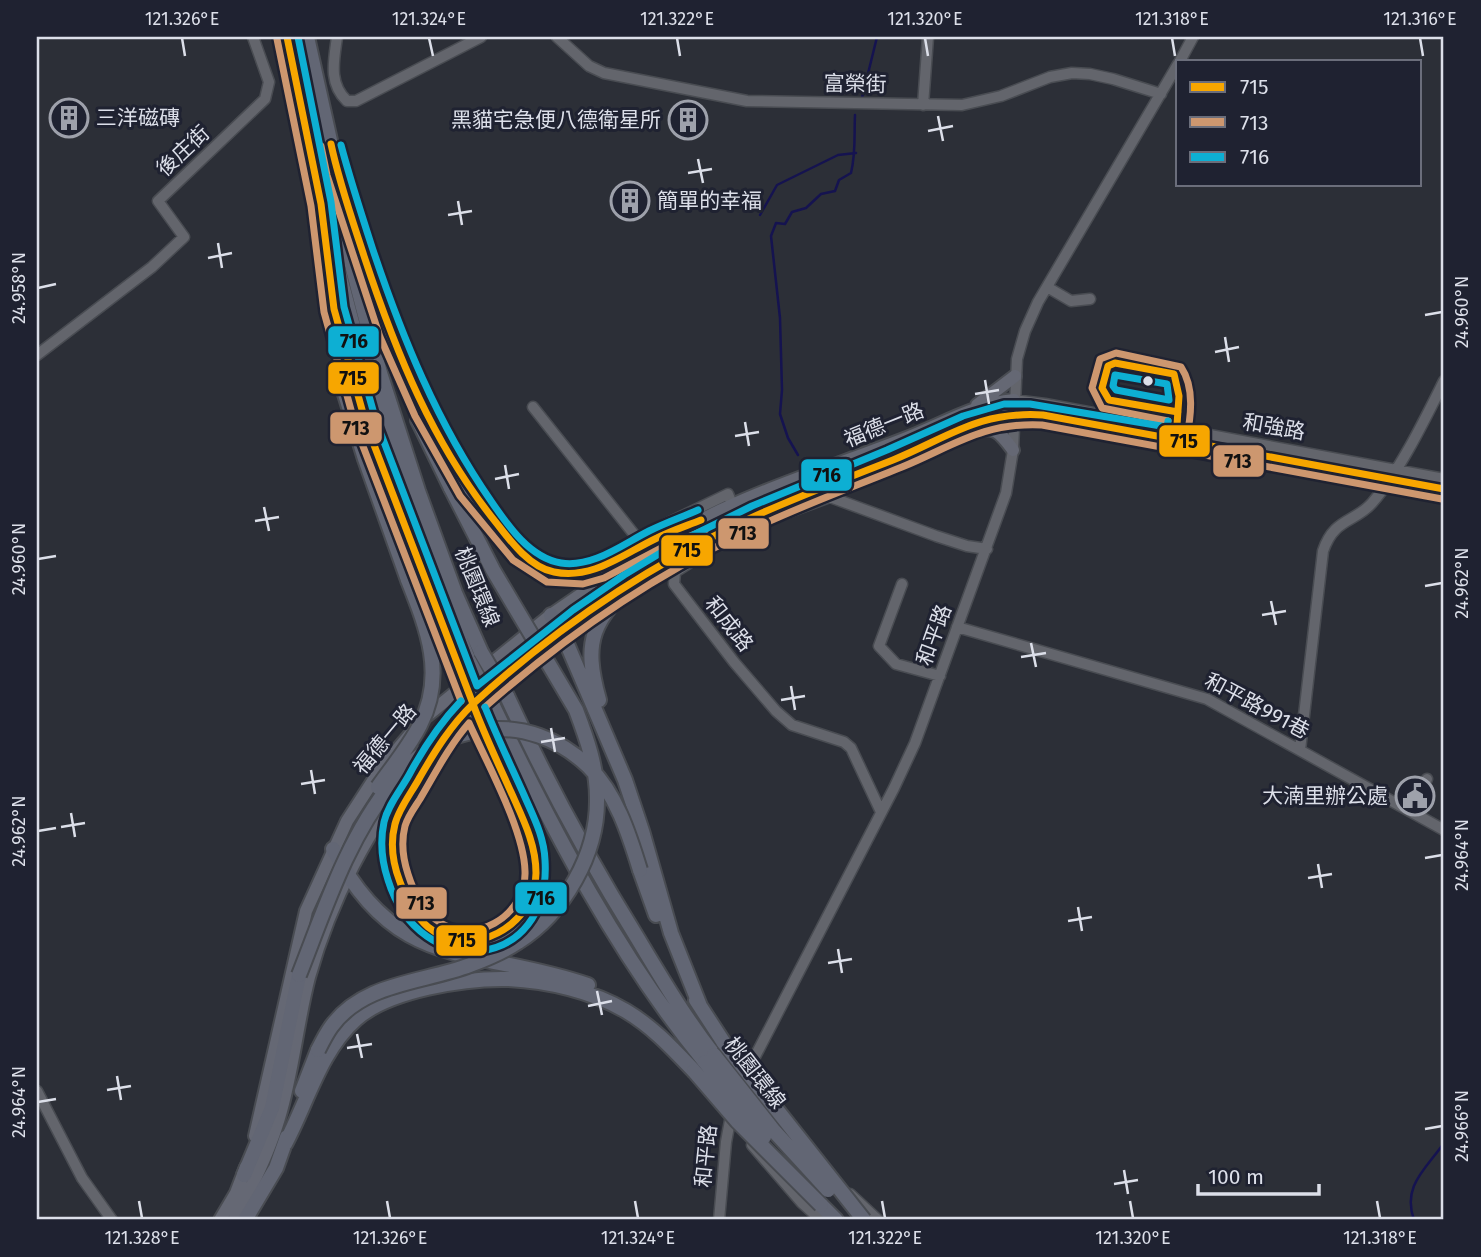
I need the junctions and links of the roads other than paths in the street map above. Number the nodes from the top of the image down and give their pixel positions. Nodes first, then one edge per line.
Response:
1 (253, 37) edge
2 (287, 37) edge
3 (307, 37) edge
4 (337, 37) edge
5 (481, 37) edge
6 (557, 37) edge
7 (928, 37) edge
8 (1193, 37) edge
9 (1181, 60) edge
10 (1176, 68) edge
11 (1161, 94) junction
12 (923, 105) junction
13 (337, 172) junction
14 (321, 204) junction
15 (1047, 287) junction
16 (1090, 299) dead end
17 (334, 309) junction
18 (390, 334) junction
19 (37, 355) edge
20 (1015, 376) junction
21 (1444, 381) edge
22 (1014, 400) junction
23 (533, 407) dead end
24 (971, 409) junction
25 (1015, 414) junction
26 (914, 450) junction
27 (1013, 450) junction
28 (1393, 474) junction
29 (1444, 479) edge
30 (1444, 489) edge
31 (733, 505) junction
32 (741, 526) junction
33 (684, 529) junction
34 (987, 549) junction
35 (637, 578) junction
36 (902, 584) dead end
37 (551, 615) junction
38 (957, 628) junction
39 (561, 630) junction
40 (475, 657) junction
41 (940, 676) junction
42 (610, 742) junction
43 (1300, 750) junction
44 (434, 751) junction
45 (1427, 779) dead end
46 (1393, 794) dead end
47 (881, 811) junction
48 (1444, 830) edge
49 (333, 849) junction
50 (348, 877) junction
51 (319, 881) junction
52 (339, 898) junction
53 (299, 975) junction
54 (700, 1006) junction
55 (704, 1063) junction
56 (746, 1074) junction
57 (37, 1091) edge
58 (729, 1118) junction
59 (285, 1144) junction
60 (244, 1175) junction
61 (821, 1213) edge
62 (112, 1220) edge
63 (220, 1220) edge
64 (234, 1220) edge
65 (245, 1220) edge
66 (719, 1220) edge
67 (836, 1220) edge
68 (862, 1220) edge
69 (878, 1220) edge

1 - 19 street, 後庄街
2 - 14 highway, 桃園環線
3 - 13 highway, 桃園環線
4 - 5 street
6 - 12 street, 富榮街
7 - 12 street
8 - 9 street, 和平路
10 - 11 street, 和平路
11 - 12 street, 富榮街
11 - 15 street, 和平路
13 - 18 highway
13 - 40 highway, 桃園環線
14 - 17 highway
14 - 40 highway, 桃園環線
15 - 16 street
15 - 20 street, 和平路
17 - 44 highway, bridge
17 - 53 highway, bridge
18 - 33 highway
18 - 59 highway, bridge
20 - 22 street, 和平路
20 - 24 main road
21 - 28 street
22 - 24 main road, 福德一路
22 - 25 street, 和平路
22 - 28 street, 和強路
23 - 31 street
24 - 31 main road, 福德一路
25 - 26 main road, 福德一路
25 - 27 street, 和平路
25 - 28 street, 和強路
26 - 27 main road
26 - 32 main road, 福德一路
27 - 34 street, 和平路
28 - 29 street, 和強路
28 - 30 street, 和強路
28 - 43 street
31 - 32 street
31 - 33 main road, 福德一路
32 - 34 street
32 - 35 main road, 福德一路
32 - 47 street, 和成路
33 - 37 main road, 福德一路
34 - 38 street, 和平路
35 - 39 main road, 福德一路
35 - 42 highway
36 - 41 street
37 - 39 highway
37 - 49 main road, 福德一路
38 - 41 street, 和平路
38 - 43 street, 和平路991巷
39 - 42 highway
39 - 44 main road, 福德一路
40 - 55 highway, 桃園環線, bridge
40 - 55 highway, 桃園環線, bridge
41 - 47 street, 和平路
42 - 54 highway
43 - 48 street, 和平路991巷
44 - 50 main road, 福德一路
45 - 46 street
47 - 56 street, 和平路
49 - 50 highway
49 - 51 main road, 福德一路
50 - 52 main road, 福德一路
50 - 55 highway
51 - 52 main road
51 - 60 main road, 福德一路
52 - 64 main road, 福德一路
53 - 54 highway, bridge
53 - 60 highway
54 - 68 highway, bridge
55 - 59 highway
55 - 61 highway, bridge
55 - 68 highway, 桃園環線, bridge
56 - 58 street, 和平路
56 - 69 street
57 - 62 street
58 - 61 street
58 - 66 street, 和平路
59 - 65 highway
60 - 63 main road, 福德一路
61 - 67 highway

